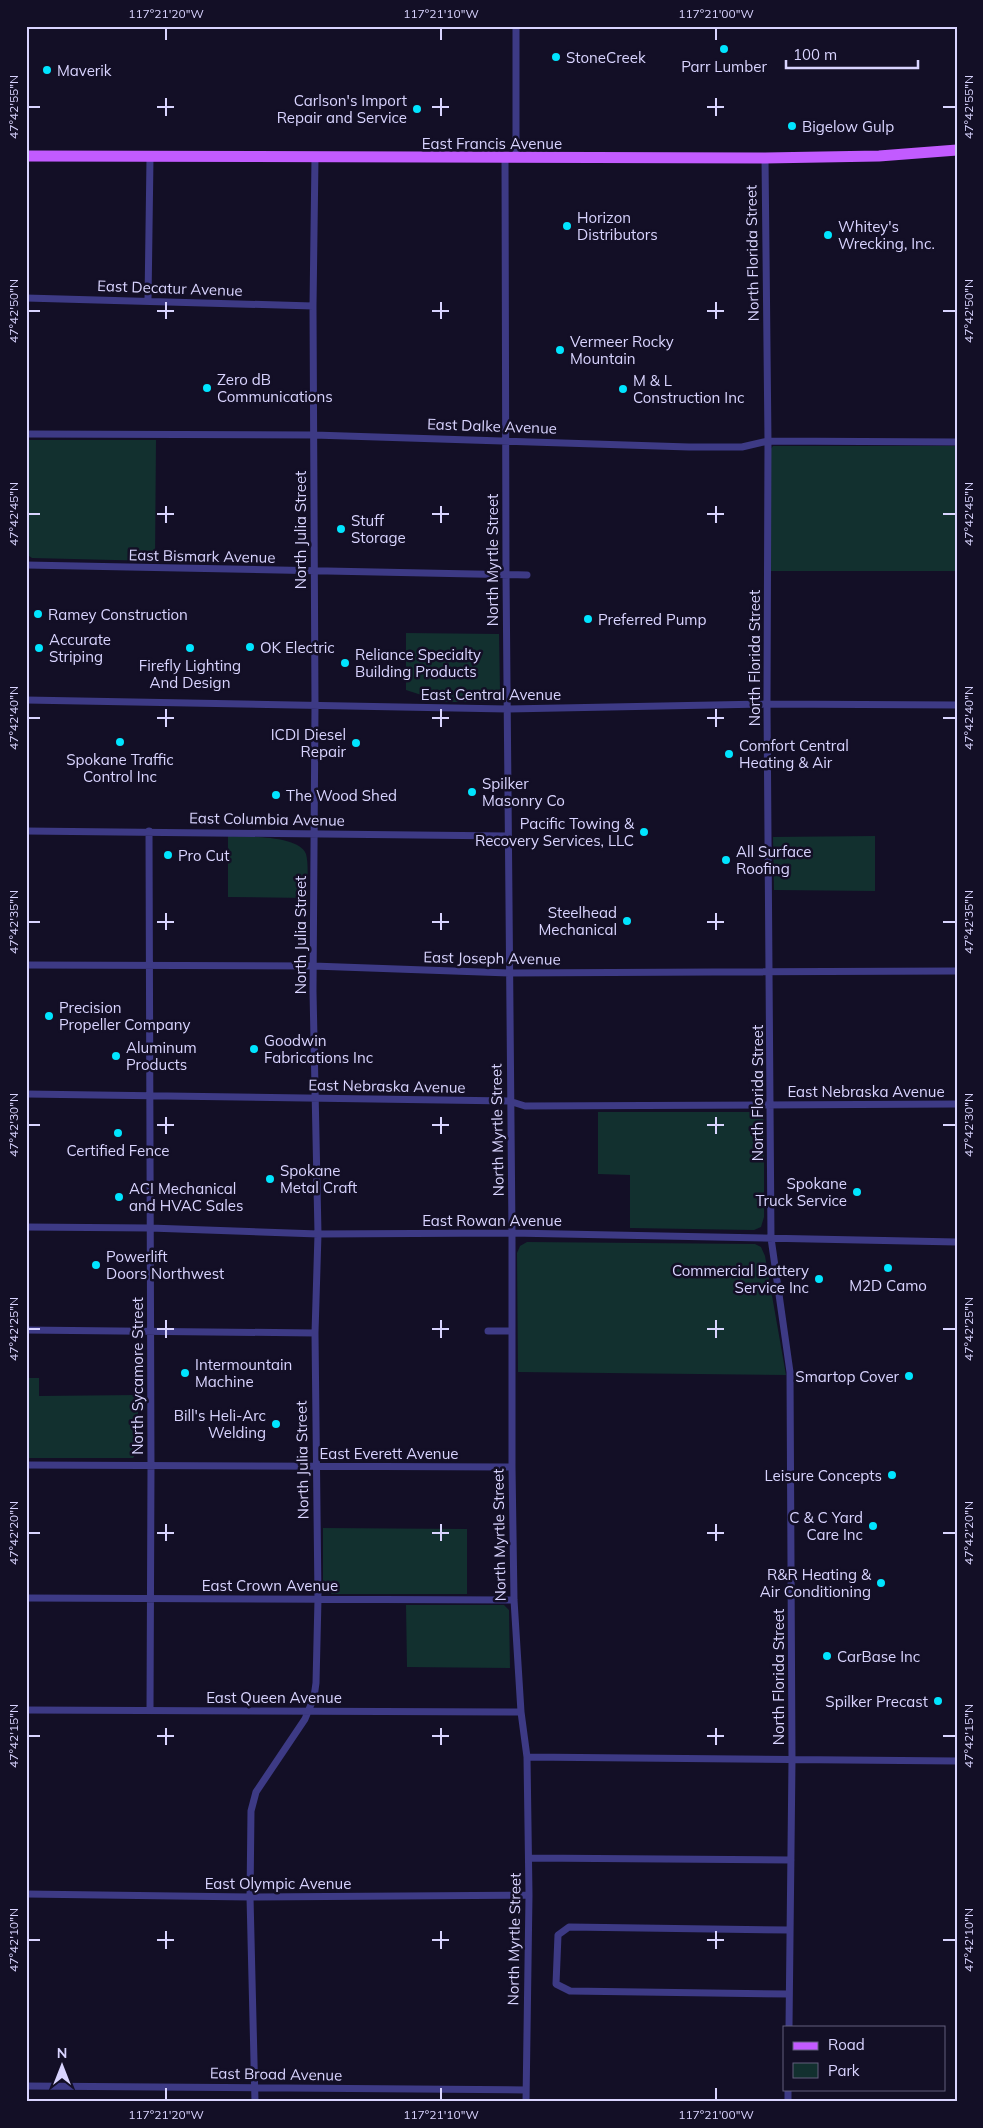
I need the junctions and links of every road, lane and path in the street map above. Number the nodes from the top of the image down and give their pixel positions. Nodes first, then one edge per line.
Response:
1 (516, 26) edge
2 (957, 150) edge
3 (26, 156) edge
4 (150, 158) junction
5 (315, 158) junction
6 (510, 158) junction
7 (765, 158) junction
8 (26, 298) edge
9 (148, 301) junction
10 (313, 306) junction
11 (26, 434) edge
12 (314, 435) junction
13 (506, 440) junction
14 (768, 441) junction
15 (957, 442) edge
16 (26, 566) edge
17 (314, 572) junction
18 (506, 574) junction
19 (526, 575) dead end
20 (26, 700) edge
21 (767, 704) junction
22 (957, 705) edge
23 (315, 706) junction
24 (507, 709) junction
25 (26, 831) edge
26 (149, 831) junction
27 (314, 834) junction
28 (508, 836) junction
29 (26, 964) edge
30 (150, 966) junction
31 (313, 966) junction
32 (957, 971) edge
33 (770, 972) junction
34 (509, 973) junction
35 (26, 1094) edge
36 (150, 1096) junction
37 (315, 1099) junction
38 (509, 1101) junction
39 (957, 1104) edge
40 (771, 1105) junction
41 (26, 1227) edge
42 (150, 1228) junction
43 (318, 1234) junction
44 (512, 1234) junction
45 (771, 1238) junction
46 (957, 1242) edge
47 (26, 1330) edge
48 (511, 1330) junction
49 (151, 1331) junction
50 (488, 1331) dead end
51 (315, 1333) junction
52 (26, 1466) edge
53 (151, 1467) junction
54 (316, 1467) junction
55 (512, 1467) junction
56 (26, 1598) edge
57 (150, 1599) junction
58 (318, 1600) junction
59 (514, 1600) junction
60 (26, 1710) edge
61 (150, 1710) junction
62 (309, 1711) junction
63 (521, 1712) junction
64 (527, 1757) junction
65 (792, 1760) junction
66 (957, 1761) edge
67 (529, 1858) junction
68 (791, 1860) junction
69 (26, 1894) edge
70 (529, 1895) junction
71 (250, 1897) junction
72 (789, 1930) junction
73 (789, 1994) junction
74 (789, 2026) edge
75 (26, 2086) edge
76 (255, 2088) junction
77 (526, 2090) junction
78 (255, 2102) edge
79 (526, 2102) edge

1 - 6 street, North Myrtle Street
2 - 7 main road, East Francis Avenue
3 - 4 main road, East Francis Avenue
4 - 5 main road, East Francis Avenue
4 - 9 street
5 - 6 main road, East Francis Avenue
5 - 10 street, North Julia Street
6 - 7 main road, East Francis Avenue
6 - 13 street, North Myrtle Street
7 - 14 street, North Florida Street
8 - 9 street, East Decatur Avenue
9 - 10 street, East Decatur Avenue
10 - 12 street, North Julia Street
11 - 12 street, East Dalke Avenue
12 - 13 street, East Dalke Avenue
12 - 17 street, North Julia Street
13 - 14 street, East Dalke Avenue
13 - 18 street, North Myrtle Street
14 - 15 street, East Dalke Avenue
14 - 21 street, North Florida Street
16 - 17 street, East Bismark Avenue
17 - 18 street, East Bismark Avenue
17 - 23 street, North Julia Street
18 - 19 street, East Bismark Avenue
18 - 24 street, North Myrtle Street
20 - 23 street, East Central Avenue
21 - 22 street, East Central Avenue
21 - 24 street, East Central Avenue
21 - 33 street, North Florida Street
23 - 24 street, East Central Avenue
23 - 27 street, North Julia Street
24 - 28 street, North Myrtle Street
25 - 26 street, East Columbia Avenue
26 - 27 street, East Columbia Avenue
26 - 30 street, North Sycamore Street
27 - 28 street, East Columbia Avenue
27 - 31 street, North Julia Street
28 - 34 street, North Myrtle Street
29 - 30 street, East Joseph Avenue
30 - 31 street, East Joseph Avenue
30 - 36 street, North Sycamore Street
31 - 34 street, East Joseph Avenue
31 - 37 street, North Julia Street
32 - 33 street, East Joseph Avenue
33 - 34 street, East Joseph Avenue
33 - 40 street, North Florida Street
34 - 38 street, North Myrtle Street
35 - 36 street, East Nebraska Avenue
36 - 37 street, East Nebraska Avenue
36 - 42 street, North Sycamore Street
37 - 38 street, East Nebraska Avenue
37 - 43 street, North Julia Street
38 - 40 street, East Nebraska Avenue
38 - 44 street, North Myrtle Street
39 - 40 street, East Nebraska Avenue
40 - 45 street, North Florida Street
41 - 42 street, East Rowan Avenue
42 - 43 street, East Rowan Avenue
42 - 49 street, North Sycamore Street
43 - 44 street, East Rowan Avenue
43 - 51 street, North Julia Street
44 - 45 street, East Rowan Avenue
44 - 48 street, North Myrtle Street
45 - 46 street, East Rowan Avenue
45 - 65 street, North Florida Street
47 - 49 street
48 - 50 street
48 - 55 street, North Myrtle Street
49 - 51 street
49 - 53 street, North Sycamore Street
51 - 54 street, North Julia Street
52 - 53 street, East Everett Avenue
53 - 54 street, East Everett Avenue
53 - 57 street, North Sycamore Street
54 - 55 street, East Everett Avenue
54 - 58 street, North Julia Street
55 - 59 street, North Myrtle Street
56 - 57 street, East Crown Avenue
57 - 58 street, East Crown Avenue
57 - 61 street, North Sycamore Street
58 - 59 street, East Crown Avenue
58 - 62 street, North Julia Street
59 - 63 street, North Myrtle Street
60 - 61 street, East Queen Avenue
61 - 62 street, East Queen Avenue
62 - 63 street, East Queen Avenue
62 - 71 street, North Julia Street
63 - 64 street, North Myrtle Street
64 - 65 street
64 - 67 street, North Myrtle Street
65 - 66 street
65 - 68 street, North Florida Street
67 - 68 street
67 - 70 street, North Myrtle Street
68 - 72 street, North Florida Street
69 - 71 street, East Olympic Avenue
70 - 71 street, East Olympic Avenue
70 - 77 street, North Myrtle Street
71 - 76 street, North Julia Street
72 - 73 street, North Florida Street
72 - 73 street
73 - 74 street, North Florida Street
75 - 76 street, East Broad Avenue
76 - 77 street, East Broad Avenue
76 - 78 street, North Julia Street
77 - 79 street, North Myrtle Street

